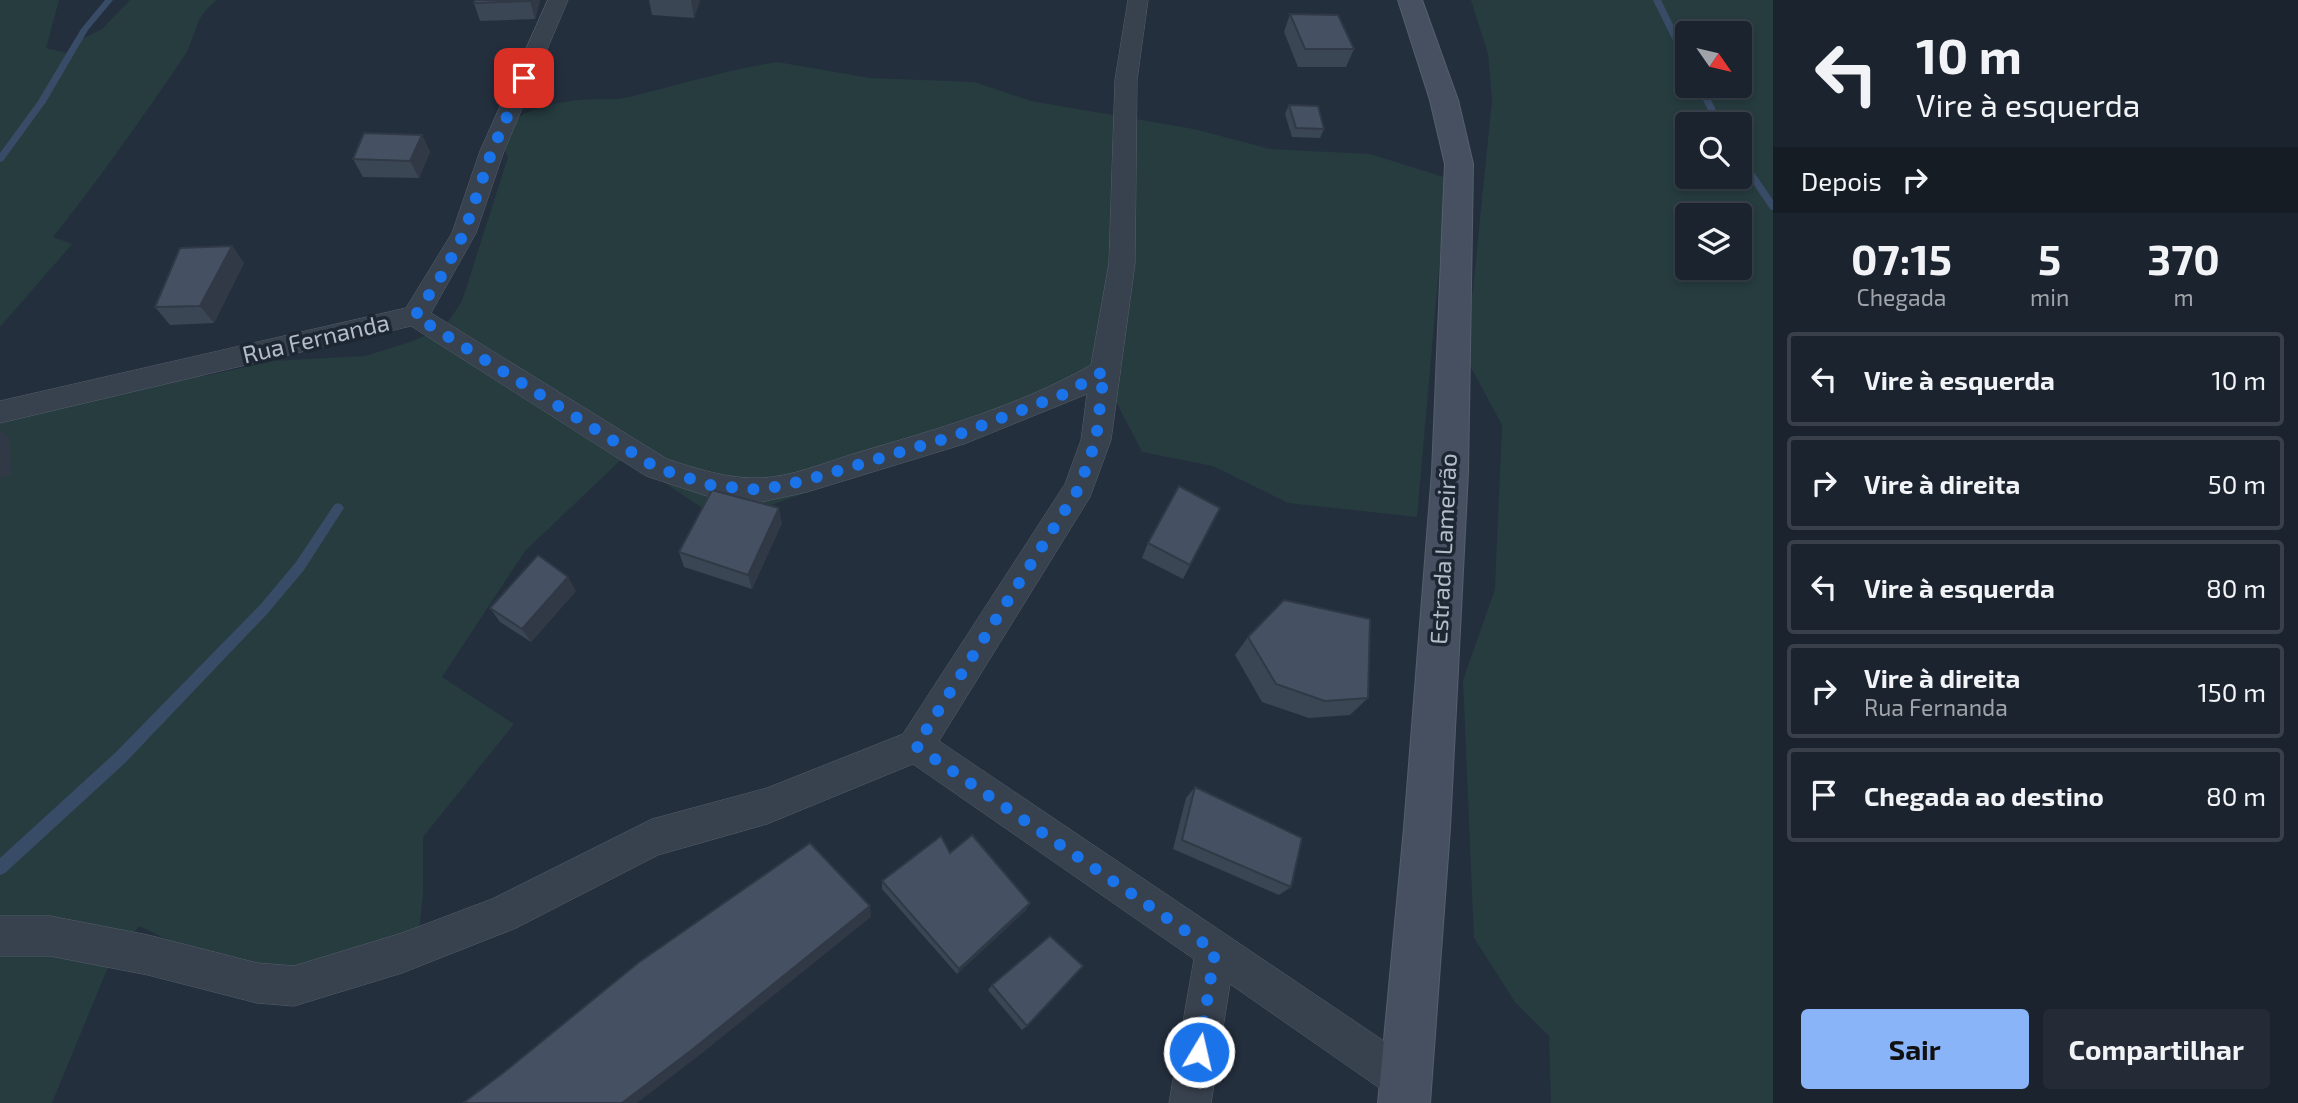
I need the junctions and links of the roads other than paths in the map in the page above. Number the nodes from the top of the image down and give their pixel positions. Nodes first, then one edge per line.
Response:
1 (558, 0) edge
2 (1138, 0) edge
3 (1410, 0) edge
4 (415, 316) junction
5 (1104, 371) junction
6 (0, 412) edge
7 (916, 746) junction
8 (0, 936) edge
9 (1215, 951) junction
10 (1405, 1092) edge
11 (1190, 1103) edge

1 - 4 street, Rua Fernanda
2 - 5 street
3 - 10 street, Estrada Lameirão
4 - 5 street
4 - 6 street, Rua Fernanda
5 - 7 street
7 - 8 street
7 - 9 street
9 - 10 street
9 - 11 street

